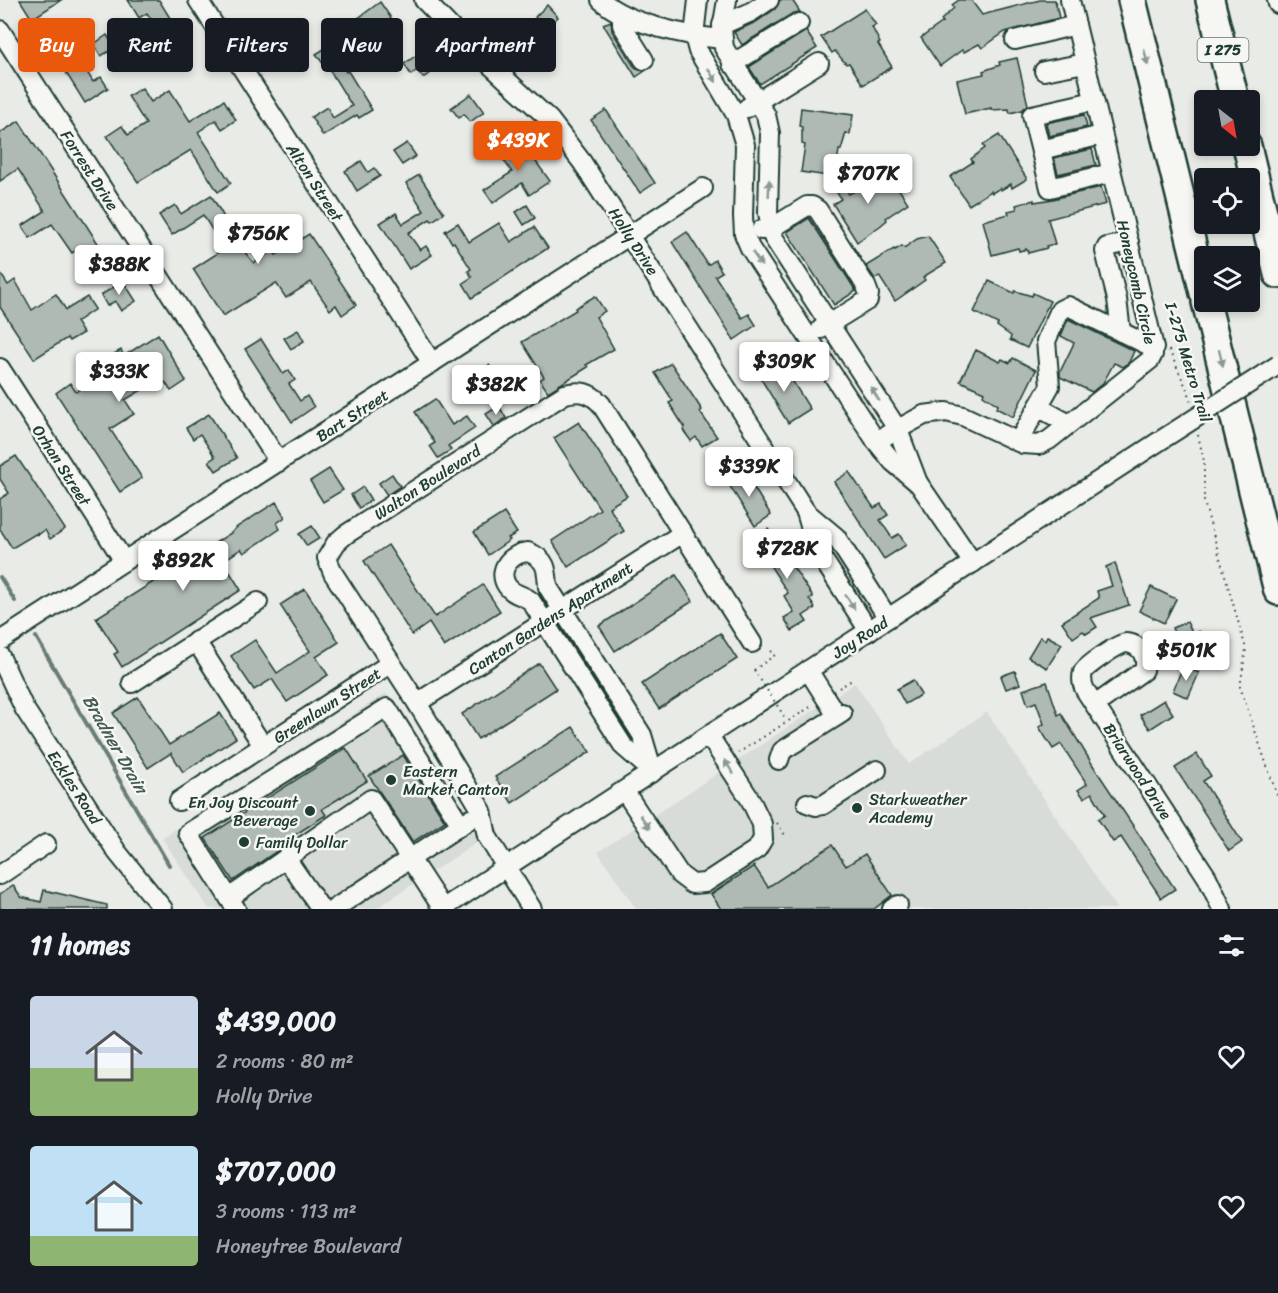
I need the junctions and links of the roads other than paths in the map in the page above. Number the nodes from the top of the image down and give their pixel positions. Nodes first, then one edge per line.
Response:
1 (198, 0) edge
2 (424, 0) edge
3 (601, 0) edge
4 (698, 0) edge
5 (727, 0) edge
6 (769, 0) edge
7 (1070, 0) edge
8 (1132, 0) edge
9 (1210, 0) edge
10 (622, 15) junction
11 (799, 23) dead end
12 (1076, 25) junction
13 (0, 30) edge
14 (722, 32) junction
15 (693, 36) junction
16 (1015, 40) dead end
17 (644, 60) dead end
18 (819, 63) dead end
19 (1085, 63) junction
20 (732, 64) junction
21 (1044, 71) dead end
22 (1232, 90) edge
23 (1094, 101) junction
24 (757, 102) junction
25 (736, 116) junction
26 (1102, 135) junction
27 (1041, 150) junction
28 (1249, 156) edge
29 (1111, 172) junction
30 (703, 188) dead end
31 (770, 228) junction
32 (744, 234) junction
33 (630, 235) junction
34 (1129, 243) junction
35 (1194, 252) edge
36 (1278, 274) edge
37 (1208, 312) edge
38 (830, 324) junction
39 (1121, 332) junction
40 (808, 335) junction
41 (1161, 346) junction
42 (432, 363) junction
43 (1278, 365) edge
44 (0, 368) edge
45 (1038, 407) junction
46 (1069, 424) junction
47 (898, 430) junction
48 (876, 441) junction
49 (1018, 442) junction
50 (279, 462) junction
51 (919, 484) junction
52 (806, 513) junction
53 (683, 533) junction
54 (124, 561) junction
55 (973, 563) junction
56 (1278, 591) edge
57 (258, 602) dead end
58 (562, 610) junction
59 (888, 618) junction
60 (544, 622) junction
61 (869, 631) junction
62 (0, 641) edge
63 (196, 641) junction
64 (752, 643) dead end
65 (0, 656) edge
66 (391, 663) junction
67 (808, 670) junction
68 (608, 682) junction
69 (132, 683) dead end
70 (591, 694) junction
71 (417, 703) junction
72 (1095, 705) junction
73 (709, 735) junction
74 (263, 746) junction
75 (779, 760) dead end
76 (877, 770) dead end
77 (653, 772) junction
78 (625, 792) junction
79 (179, 801) dead end
80 (807, 803) dead end
81 (482, 811) junction
82 (461, 825) junction
83 (46, 844) dead end
84 (286, 858) junction
85 (410, 858) junction
86 (506, 867) junction
87 (0, 875) edge
88 (233, 904) edge
89 (163, 909) edge
90 (321, 909) edge
91 (334, 909) edge
92 (442, 909) edge
93 (532, 909) edge
94 (1222, 909) edge

1 - 42 street, Alton Street
2 - 33 street, Holly Drive
3 - 10 street
4 - 15 street
5 - 14 street
6 - 14 street
7 - 12 street, Honeycomb Circle
8 -> 35 highway
9 - 22 highway, I 275
10 - 15 street
10 - 17 street
11 - 20 street
12 - 16 street
12 - 19 street, Honeycomb Circle
13 - 50 street, Forrest Drive
14 - 15 street
14 - 20 street
15 -> 25 street
18 - 24 street
19 - 21 street
19 - 23 street, Honeycomb Circle
20 - 24 street
23 - 26 street, Honeycomb Circle
23 - 27 street
24 - 25 street
31 -> 24 street
25 - 32 street
26 - 27 street
26 - 29 street, Honeycomb Circle
27 - 29 street
28 - 36 highway
29 - 34 street, Honeycomb Circle
30 - 33 street, Bart Street
31 - 32 street
31 - 38 street
31 - 38 street
32 -> 40 street
33 - 42 street, Bart Street
33 - 52 street, Holly Drive
34 - 39 street
34 - 41 street, Honeycomb Circle
37 -> 56 highway
38 - 40 street
47 -> 38 street
39 - 41 street
39 - 45 street
40 - 48 street
41 - 46 street, Honeycomb Circle
42 - 50 street, Bart Street
43 - 55 street, Joy Road, bridge
44 - 54 street, Orhan Street
45 - 46 street
45 - 49 street
46 - 49 street, Honeycomb Circle
47 - 48 street, Honeycomb Circle
47 - 49 street, Honeycomb Circle
47 - 51 street
48 - 51 street
50 - 54 street, Bart Street
51 - 55 street
52 - 59 street, Holly Drive
52 -> 61 street, Holly Drive
53 - 58 street, Canton Gardens Apartment
53 - 64 street, Walton Boulevard
53 - 66 street, Walton Boulevard
54 - 62 street, Bart Street
55 - 59 street, Joy Road
57 - 63 street
58 - 60 street, Canton Gardens Apartment
58 - 60 street
58 - 68 street
59 - 61 street, Joy Road
60 - 70 street
60 - 71 street, Canton Gardens Apartment
61 - 67 street, Joy Road
63 - 69 street
63 - 74 street, Greenlawn Street
65 - 89 street, Eckles Road
66 - 71 street, Walton Boulevard
66 - 74 street, Greenlawn Street
67 - 73 street, Joy Road
67 - 75 street
68 - 70 street
68 - 77 street
70 - 77 street
71 - 81 street, Walton Boulevard
72 - 72 street, Briarwood Drive
72 - 94 street, Briarwood Drive
73 - 77 street, Joy Road
78 -> 73 street
74 - 79 street, Greenlawn Street
76 - 80 street
77 - 78 street, Joy Road
78 - 86 street, Joy Road
81 - 82 street
81 - 86 street, Walton Boulevard
82 - 85 street
82 - 88 street
83 - 87 street
84 - 85 street
84 - 88 street
84 - 90 street
85 - 91 street
85 - 92 street
86 - 92 street, Joy Road
86 - 93 street, Walton Boulevard

